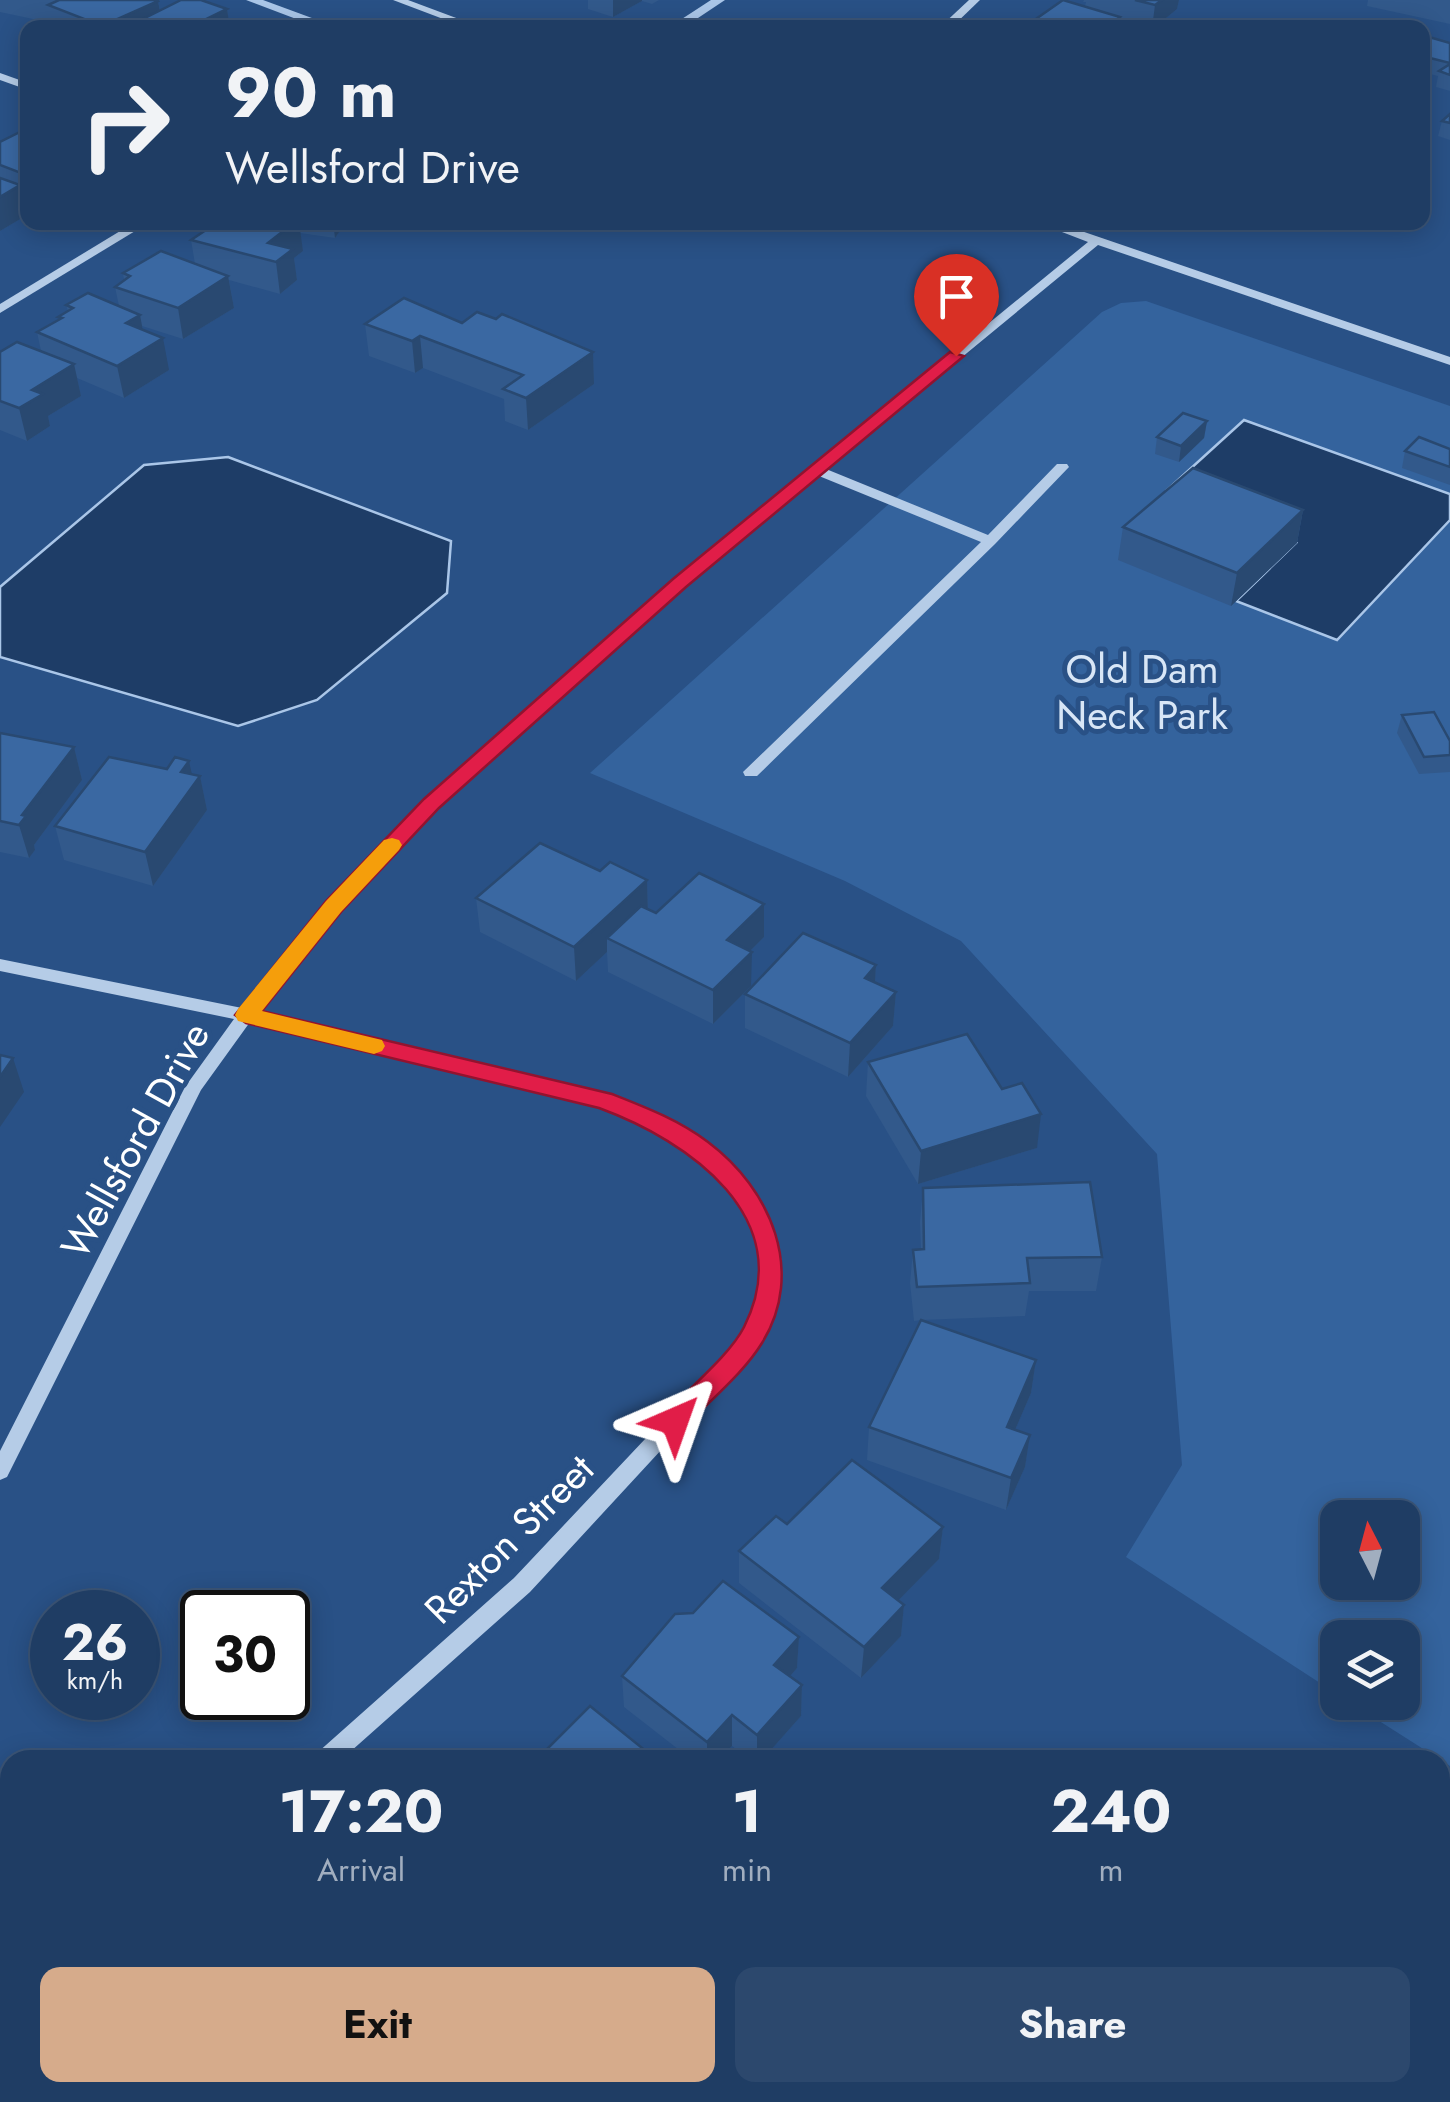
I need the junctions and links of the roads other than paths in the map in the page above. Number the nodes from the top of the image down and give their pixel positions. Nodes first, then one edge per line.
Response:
1 (398, 0) edge
2 (975, 0) edge
3 (455, 20) edge
4 (953, 20) edge
5 (131, 230) edge
6 (1065, 230) edge
7 (1096, 241) junction
8 (0, 309) edge
9 (1450, 361) edge
10 (1062, 467) dead end
11 (816, 470) junction
12 (990, 541) junction
13 (751, 772) dead end
14 (0, 965) edge
15 (246, 1015) junction
16 (0, 1471) edge
17 (336, 1750) edge

1 - 3 street
2 - 4 street
5 - 8 street
6 - 7 street
7 - 9 street
7 - 11 street, Wellsford Drive
10 - 12 street
11 - 12 street
11 - 15 street, Wellsford Drive
12 - 13 street
14 - 15 street, Rexton Street
15 - 16 street, Wellsford Drive
15 - 17 street, Rexton Street

